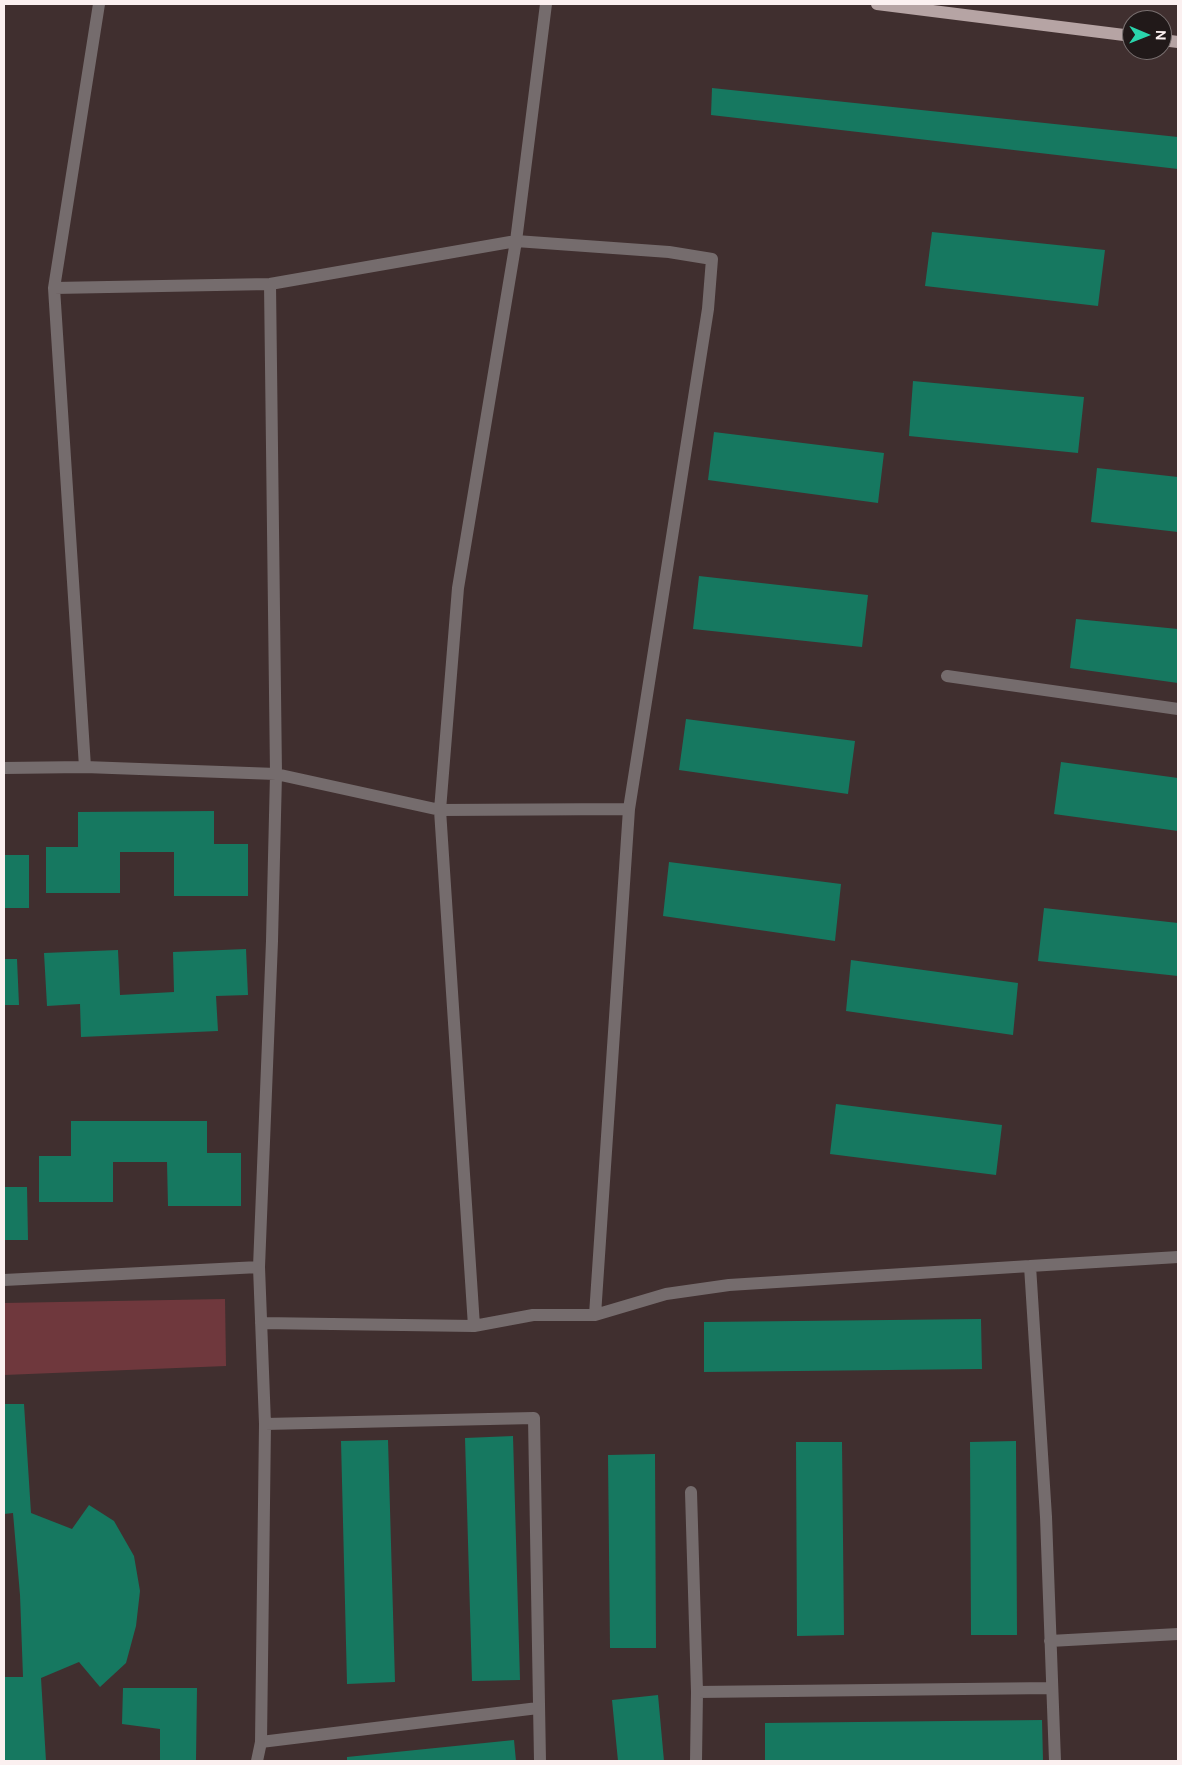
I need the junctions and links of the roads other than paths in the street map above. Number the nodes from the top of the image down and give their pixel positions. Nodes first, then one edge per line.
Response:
1 (99, 4) edge
2 (546, 4) edge
3 (877, 4) edge
4 (1122, 35) edge
5 (516, 241) junction
6 (270, 284) junction
7 (54, 288) junction
8 (947, 676) dead end
9 (1178, 709) edge
10 (85, 767) junction
11 (4, 768) edge
12 (276, 774) junction
13 (629, 809) junction
14 (440, 810) junction
15 (1178, 1257) edge
16 (1030, 1266) junction
17 (259, 1267) junction
18 (4, 1280) edge
19 (595, 1315) junction
20 (261, 1323) junction
21 (474, 1326) junction
22 (265, 1424) junction
23 (691, 1492) dead end
24 (1178, 1634) edge
25 (1050, 1641) junction
26 (1052, 1688) junction
27 (696, 1692) junction
28 (538, 1708) junction
29 (261, 1742) junction
30 (257, 1761) edge
31 (540, 1761) edge
32 (696, 1761) edge
33 (1055, 1761) edge

1 - 7 street
2 - 5 street
3 - 4 main road
5 - 6 street
5 - 13 street
5 - 14 street
6 - 7 street
6 - 12 street
7 - 10 street
8 - 9 street
10 - 11 street
10 - 12 street
12 - 14 street
12 - 17 street
13 - 14 street
13 - 19 street
14 - 21 street
15 - 16 street
16 - 19 street
16 - 25 street
17 - 18 street
17 - 20 street
19 - 21 street
20 - 21 street
20 - 22 street
22 - 28 street
22 - 29 street
23 - 27 street
24 - 25 street
25 - 26 street
26 - 27 street
26 - 33 street
27 - 32 street
28 - 29 street
28 - 31 street
29 - 30 street

